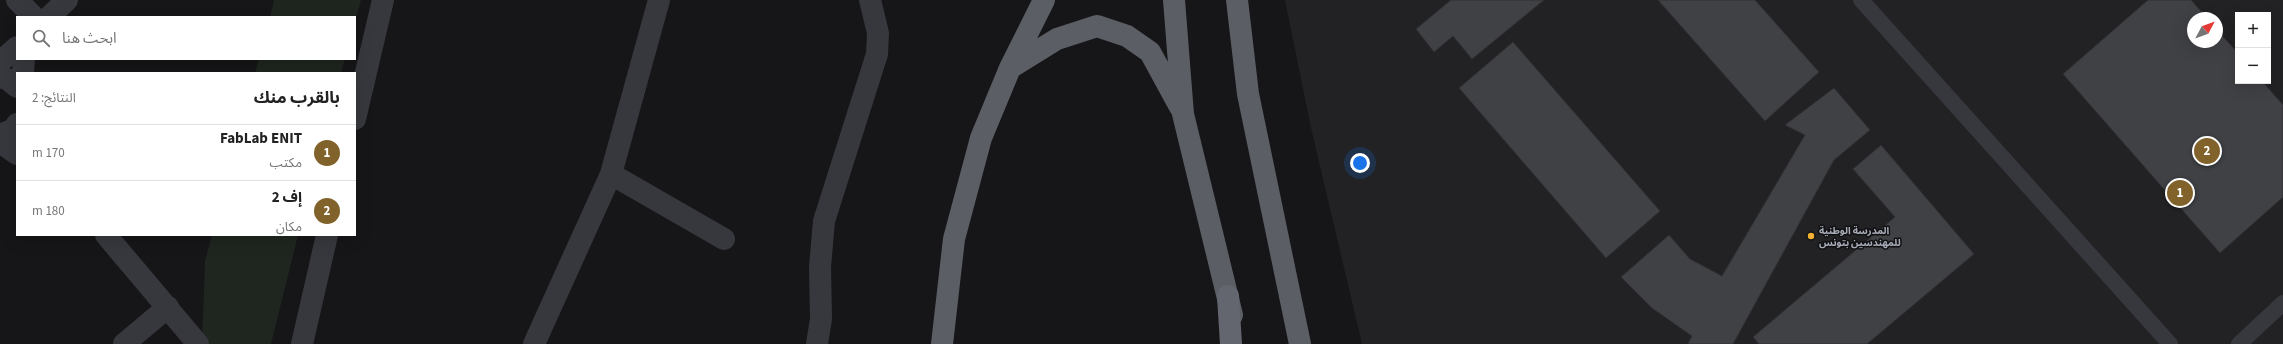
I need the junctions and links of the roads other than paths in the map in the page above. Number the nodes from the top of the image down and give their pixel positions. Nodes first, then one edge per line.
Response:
1 (17, 0) edge
2 (67, 0) edge
3 (383, 0) edge
4 (659, 0) edge
5 (870, 0) edge
6 (1044, 0) edge
7 (1174, 0) edge
8 (1236, 0) edge
9 (1861, 0) edge
10 (33, 16) edge
11 (49, 16) edge
12 (16, 48) edge
13 (24, 60) edge
14 (0, 62) edge
15 (1010, 68) junction
16 (23, 72) edge
17 (0, 77) edge
18 (16, 86) edge
19 (1183, 114) junction
20 (356, 115) edge
21 (16, 126) edge
22 (0, 135) edge
23 (0, 142) edge
24 (16, 153) edge
25 (611, 174) junction
26 (107, 236) edge
27 (327, 236) edge
28 (724, 239) dead end
29 (1228, 296) junction
30 (2283, 303) edge
31 (168, 307) junction
32 (124, 344) edge
33 (198, 344) edge
34 (302, 344) edge
35 (534, 344) edge
36 (817, 344) edge
37 (942, 344) edge
38 (1231, 344) edge
39 (1239, 344) edge
40 (1300, 344) edge
41 (2170, 344) edge
42 (2239, 344) edge

1 - 10 street
2 - 11 street
3 - 20 street
4 - 25 street
5 - 36 street
6 - 15 highway
7 - 19 highway
8 - 40 highway
9 - 41 lane
12 - 14 street
13 - 16 street
15 - 19 highway
15 - 37 highway
17 - 18 street
19 - 29 highway
21 - 22 street
23 - 24 street
25 - 28 street
25 - 35 street
26 - 31 street
27 - 34 street
29 - 38 highway
29 - 39 highway
30 - 42 lane
31 - 32 street
31 - 33 street

